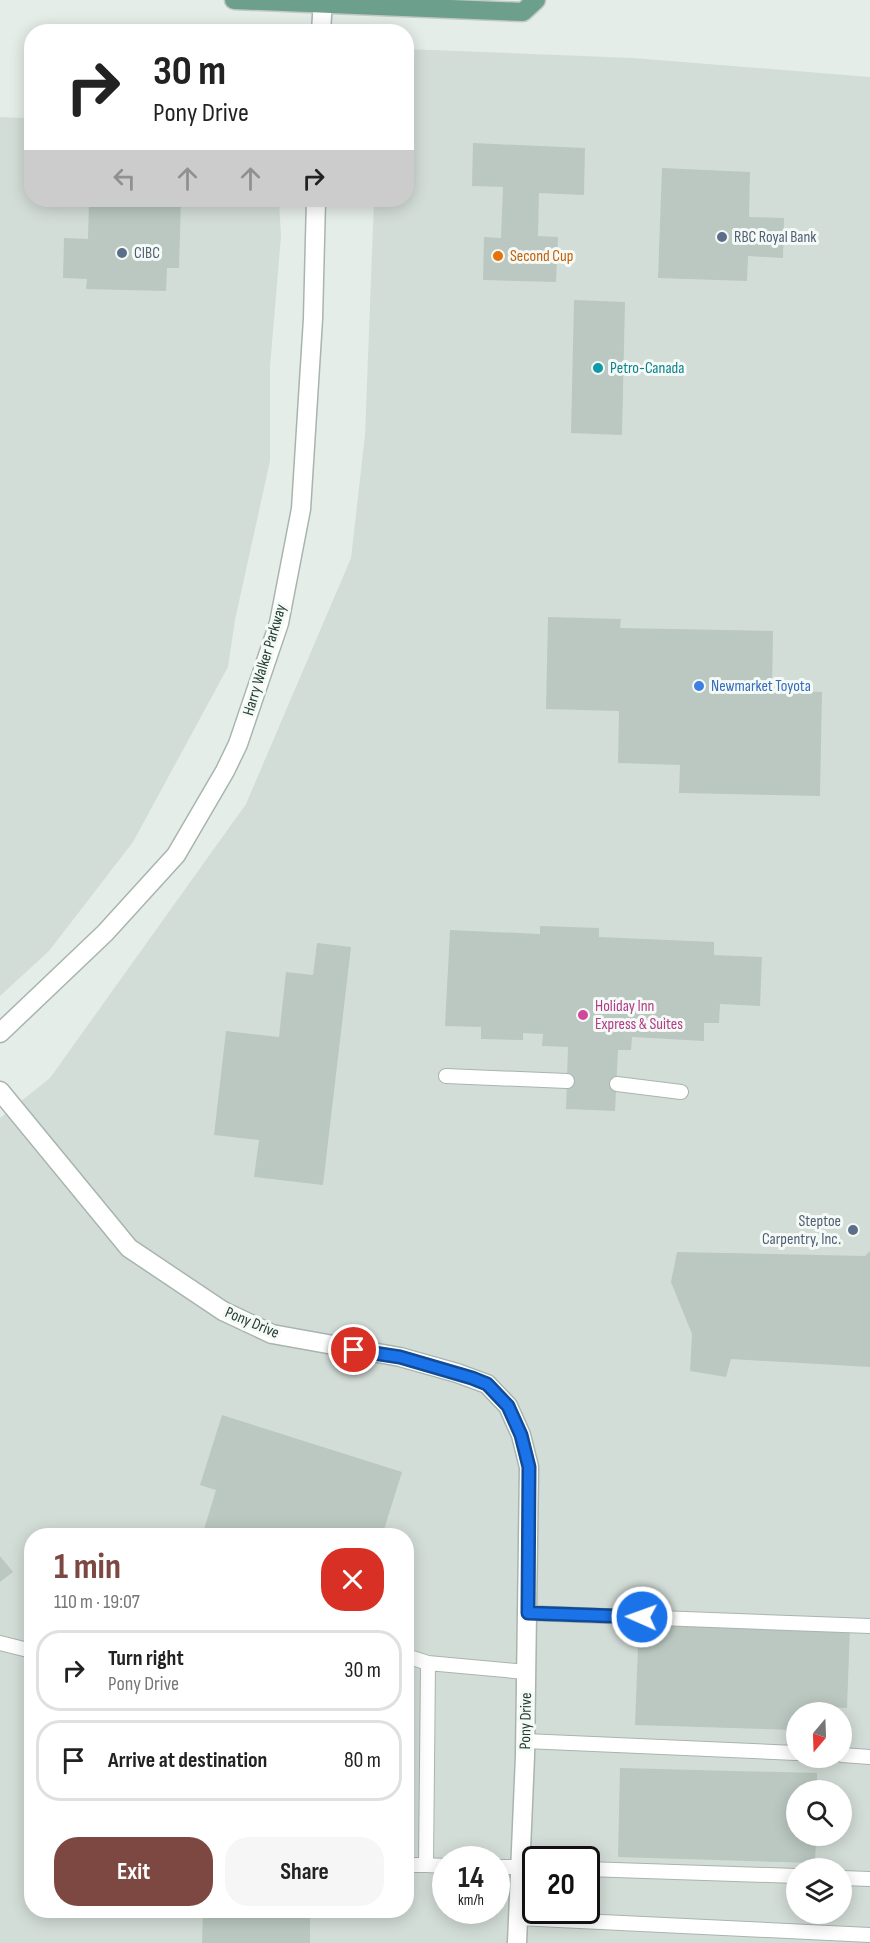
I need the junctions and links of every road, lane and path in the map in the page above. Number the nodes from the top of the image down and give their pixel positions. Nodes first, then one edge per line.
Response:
1 (234, 0) edge
2 (536, 0) edge
3 (323, 3) edge
4 (322, 24) edge
5 (316, 207) edge
6 (0, 1033) edge
7 (446, 1076) dead end
8 (567, 1081) dead end
9 (617, 1084) dead end
10 (0, 1090) edge
11 (681, 1092) dead end
12 (528, 1613) junction
13 (870, 1626) edge
14 (0, 1643) edge
15 (24, 1649) edge
16 (414, 1659) edge
17 (428, 1663) junction
18 (526, 1672) junction
19 (525, 1740) junction
20 (786, 1753) edge
21 (852, 1756) edge
22 (870, 1757) edge
23 (528, 1846) edge
24 (414, 1865) edge
25 (426, 1865) junction
26 (432, 1865) edge
27 (600, 1869) edge
28 (786, 1876) edge
29 (852, 1878) edge
30 (870, 1879) edge
31 (522, 1898) edge
32 (518, 1918) junction
33 (870, 1935) edge
34 (517, 1943) edge

1 - 3 main road
2 - 3 main road
3 - 4 street
5 - 6 street, Harry Walker Parkway
7 - 8 lane
9 - 11 lane
10 - 12 street, Pony Drive
12 - 13 lane
12 - 18 street, Pony Drive
14 - 15 lane
16 - 17 lane
17 - 18 lane
17 - 25 lane
18 - 19 street, Pony Drive
19 - 20 lane
19 - 23 street, Pony Drive
21 - 22 lane
24 - 25 lane
25 - 26 lane
27 - 28 lane
29 - 30 lane
31 - 32 street, Pony Drive
32 - 33 lane
32 - 34 street, Pony Drive

